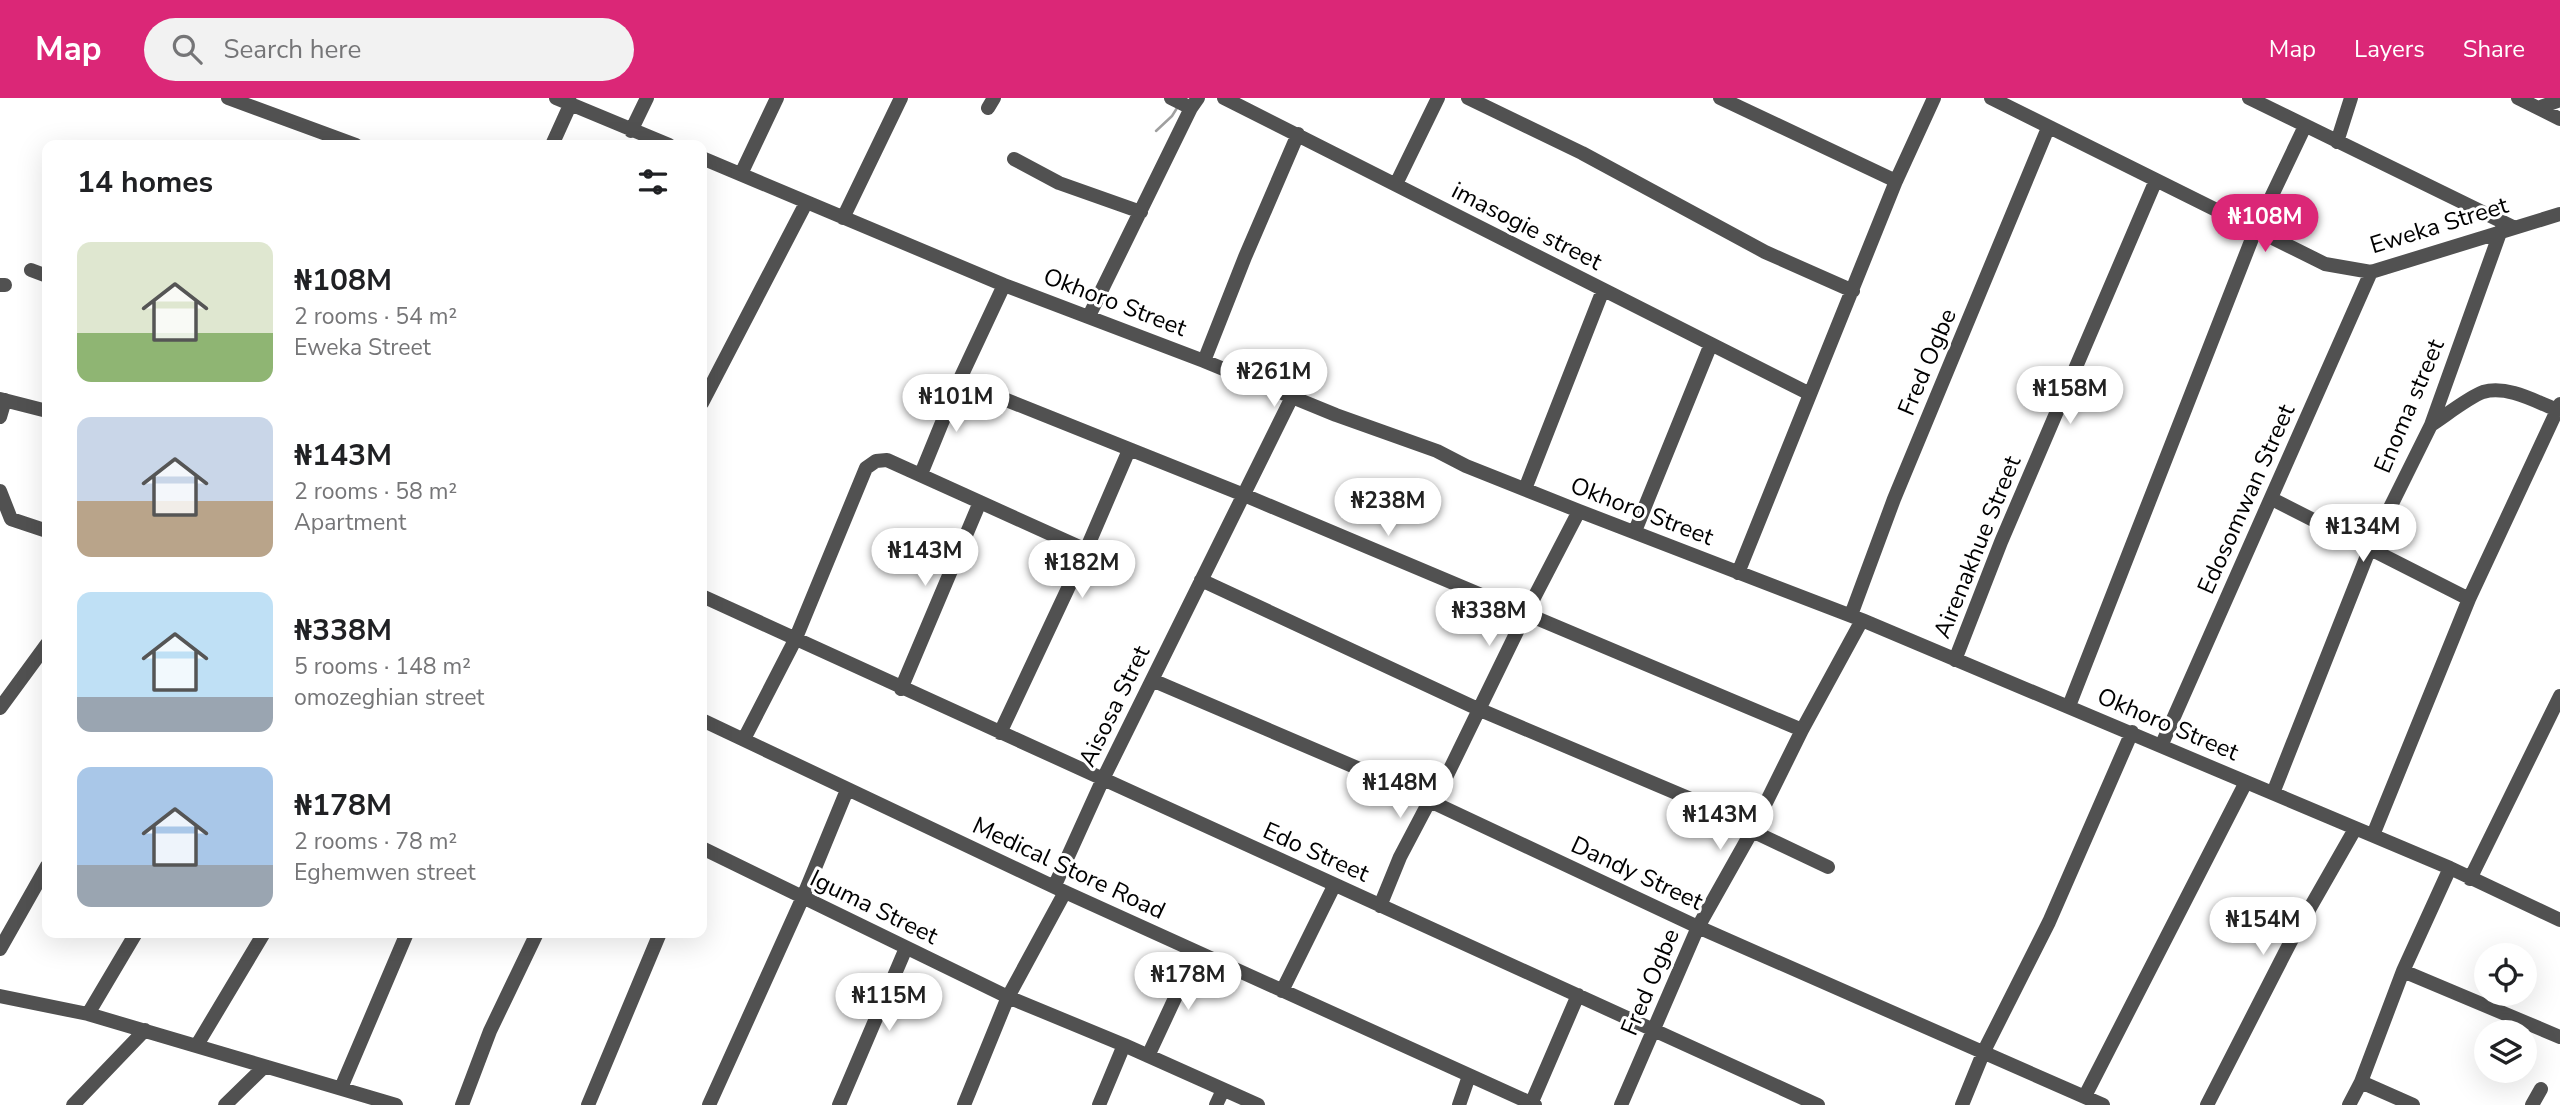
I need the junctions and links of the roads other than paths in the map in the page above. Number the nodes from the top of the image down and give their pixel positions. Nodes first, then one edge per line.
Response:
1 (228, 98) edge
2 (556, 98) edge
3 (647, 98) edge
4 (777, 98) edge
5 (901, 98) edge
6 (1171, 98) edge
7 (1224, 98) edge
8 (1438, 98) edge
9 (1468, 98) edge
10 (1720, 98) edge
11 (1934, 98) edge
12 (2249, 98) edge
13 (2351, 98) edge
14 (2518, 98) edge
15 (1997, 100) edge
16 (2560, 100) edge
17 (571, 103) junction
18 (1194, 103) edge
19 (2538, 108) junction
20 (2560, 119) edge
21 (2305, 126) junction
22 (2048, 128) junction
23 (631, 131) junction
24 (1298, 134) junction
25 (342, 140) edge
26 (554, 140) edge
27 (655, 140) edge
28 (2337, 142) junction
29 (1014, 159) dead end
30 (707, 160) edge
31 (741, 174) junction
32 (2156, 180) junction
33 (1896, 181) junction
34 (1395, 184) junction
35 (806, 203) junction
36 (1141, 212) junction
37 (2560, 214) edge
38 (843, 218) junction
39 (2507, 228) junction
40 (2255, 231) junction
41 (31, 270) dead end
42 (2371, 272) junction
43 (42, 274) edge
44 (1004, 285) junction
45 (1602, 290) junction
46 (1853, 291) junction
47 (1089, 316) junction
48 (1711, 344) junction
49 (1204, 361) junction
50 (959, 381) junction
51 (707, 393) edge
52 (1810, 394) junction
53 (1293, 397) junction
54 (3, 399) edge
55 (2559, 407) edge
56 (42, 410) edge
57 (0, 417) edge
58 (2431, 425) junction
59 (1129, 450) junction
60 (921, 474) junction
61 (1525, 489) junction
62 (0, 491) edge
63 (1244, 495) junction
64 (2272, 499) junction
65 (981, 502) junction
66 (1579, 511) junction
67 (42, 529) edge
68 (1635, 531) junction
69 (2370, 548) junction
70 (1086, 550) junction
71 (1738, 573) junction
72 (1201, 580) junction
73 (707, 598) edge
74 (2469, 599) junction
75 (1525, 615) junction
76 (1856, 617) junction
77 (795, 640) junction
78 (42, 651) edge
79 (1955, 660) junction
80 (1152, 680) junction
81 (901, 688) junction
82 (2560, 696) edge
83 (2069, 706) junction
84 (0, 708) edge
85 (1478, 709) junction
86 (707, 722) edge
87 (1802, 730) junction
88 (1000, 733) junction
89 (2132, 733) junction
90 (744, 739) junction
91 (2162, 744) junction
92 (1102, 779) junction
93 (2246, 782) junction
94 (848, 790) junction
95 (2273, 793) junction
96 (1432, 801) junction
97 (2355, 829) junction
98 (1752, 831) junction
99 (2373, 835) junction
100 (707, 850) edge
101 (1828, 867) dead end
102 (2450, 868) junction
103 (42, 875) edge
104 (2470, 879) junction
105 (1334, 886) junction
106 (1060, 889) junction
107 (803, 897) junction
108 (1380, 906) junction
109 (2560, 920) edge
110 (1698, 927) junction
111 (133, 938) edge
112 (261, 938) edge
113 (405, 938) edge
114 (535, 938) edge
115 (658, 938) edge
116 (906, 948) junction
117 (0, 949) edge
118 (1196, 953) junction
119 (2403, 971) junction
120 (1282, 991) junction
121 (1578, 995) junction
122 (0, 996) edge
123 (1008, 997) junction
124 (88, 1014) junction
125 (145, 1030) junction
126 (1654, 1030) junction
127 (2560, 1037) edge
128 (197, 1045) junction
129 (1124, 1045) junction
130 (1984, 1051) junction
131 (1149, 1056) junction
132 (264, 1067) junction
133 (1469, 1076) junction
134 (2361, 1082) junction
135 (341, 1088) junction
136 (2541, 1089) dead end
137 (1223, 1090) junction
138 (2085, 1096) junction
139 (1533, 1104) edge
140 (73, 1105) edge
141 (225, 1105) edge
142 (396, 1105) edge
143 (462, 1105) edge
144 (588, 1105) edge
145 (709, 1105) edge
146 (839, 1105) edge
147 (964, 1105) edge
148 (1099, 1105) edge
149 (1216, 1105) edge
150 (1258, 1105) edge
151 (1459, 1105) edge
152 (1621, 1105) edge
153 (1818, 1105) edge
154 (1962, 1105) edge
155 (2103, 1105) edge
156 (2207, 1105) edge
157 (2349, 1105) edge
158 (2413, 1105) edge
159 (2532, 1105) edge

1 - 25 street
2 - 17 street
3 - 23 street
4 - 31 street
5 - 38 street
6 - 18 street
7 - 24 street, imasogie street
8 - 34 street
9 - 46 street
10 - 33 street
11 - 33 street
12 - 21 street
13 - 28 street
14 - 19 street
15 - 22 street, Eweka Street
16 - 19 street
17 - 23 street
17 - 26 street
18 - 36 street
19 - 20 street
21 - 28 street
21 - 40 street
22 - 32 street, Eweka Street
22 - 76 street, Fred Ogbe
23 - 27 street
24 - 34 street, imasogie street
24 - 49 street
28 - 39 street
29 - 36 street
30 - 31 street, Okhoro Street
31 - 35 street, Okhoro Street
32 - 40 street, Eweka Street
32 - 79 street, Airenakhue Street
33 - 46 street
34 - 45 street, imasogie street
35 - 38 street, Okhoro Street
35 - 51 street
36 - 47 street
37 - 39 street, Eweka Street
38 - 44 street, Okhoro Street
39 - 42 street, Eweka Street
39 - 58 street, Enoma street
40 - 42 street, Eweka Street
40 - 83 street
41 - 43 street
42 - 64 street, Edosomwan Street
44 - 47 street, Okhoro Street
44 - 50 street
45 - 48 street, imasogie street
45 - 61 street
46 - 52 street
47 - 49 street, Okhoro Street
48 - 52 street, imasogie street
48 - 68 street
49 - 53 street, Okhoro Street
50 - 59 street
50 - 60 street
52 - 71 street
53 - 61 street, Okhoro Street
53 - 63 street, Aisosa Stret
54 - 56 street
54 - 57 street
55 - 58 street
55 - 74 street
58 - 69 street, Enoma street
59 - 63 street
59 - 70 street
60 - 65 street
60 - 77 street
61 - 66 street, Okhoro Street
62 - 67 street
63 - 72 street, Aisosa Stret
63 - 75 street
64 - 69 street
64 - 91 street, Edosomwan Street
65 - 70 street
65 - 81 street
66 - 68 street, Okhoro Street
66 - 75 street
68 - 71 street, Okhoro Street
69 - 74 street
69 - 95 street, Enoma street
70 - 88 street
71 - 76 street, Okhoro Street
72 - 80 street, Aisosa Stret
72 - 85 street
73 - 77 street, Edo Street
74 - 99 street
75 - 85 street
75 - 87 street
76 - 79 street, Okhoro Street
76 - 87 street, Fred Ogbe
77 - 81 street, Edo Street
77 - 90 street
78 - 84 street
79 - 83 street, Okhoro Street
80 - 92 street, Aisosa Stret
80 - 96 street, Dandy Street
81 - 88 street, Edo Street
82 - 104 street
83 - 89 street, Okhoro Street
85 - 96 street
85 - 98 street
86 - 90 street, Medical Store Road
87 - 98 street, Fred Ogbe
88 - 92 street, Edo Street
89 - 91 street, Okhoro Street
89 - 130 street
90 - 94 street, Medical Store Road
91 - 93 street, Okhoro Street
92 - 105 street, Edo Street
92 - 106 street, Aisosa Stret
93 - 95 street, Okhoro Street
93 - 138 street
94 - 106 street, Medical Store Road
94 - 107 street
95 - 97 street, Okhoro Street
96 - 108 street
96 - 110 street, Dandy Street
97 - 99 street, Okhoro Street
97 - 156 street
98 - 101 street
98 - 110 street, Fred Ogbe
99 - 102 street, Okhoro Street
100 - 107 street, Iguma Street
102 - 104 street, Okhoro Street
102 - 119 street
103 - 117 street
104 - 109 street, Okhoro Street
105 - 108 street, Edo Street
105 - 120 street
106 - 118 street, Medical Store Road
106 - 123 street, Aisosa Stret
107 - 116 street, Iguma Street
107 - 145 street
108 - 121 street, Edo Street
110 - 126 street, Fred Ogbe
110 - 130 street, Dandy Street
111 - 124 street
112 - 128 street
113 - 135 street
114 - 143 street
115 - 144 street
116 - 123 street, Iguma Street
116 - 146 street
118 - 120 street, Medical Store Road
118 - 131 street
119 - 127 street
119 - 134 street
120 - 133 street, Medical Store Road
121 - 126 street, Edo Street
121 - 139 street
122 - 124 street
123 - 129 street, Iguma Street
123 - 147 street, Aisosa Stret
124 - 125 street
125 - 128 street
125 - 140 street
126 - 152 street, Fred Ogbe
126 - 153 street, Edo Street
128 - 132 street
129 - 131 street, Iguma Street
129 - 148 street
130 - 138 street, Dandy Street
130 - 154 street
131 - 137 street, Iguma Street
132 - 135 street
132 - 141 street
133 - 139 street, Medical Store Road
133 - 151 street
134 - 157 street
134 - 158 street
135 - 142 street
136 - 159 street
137 - 149 street
137 - 150 street, Iguma Street
138 - 155 street, Dandy Street

